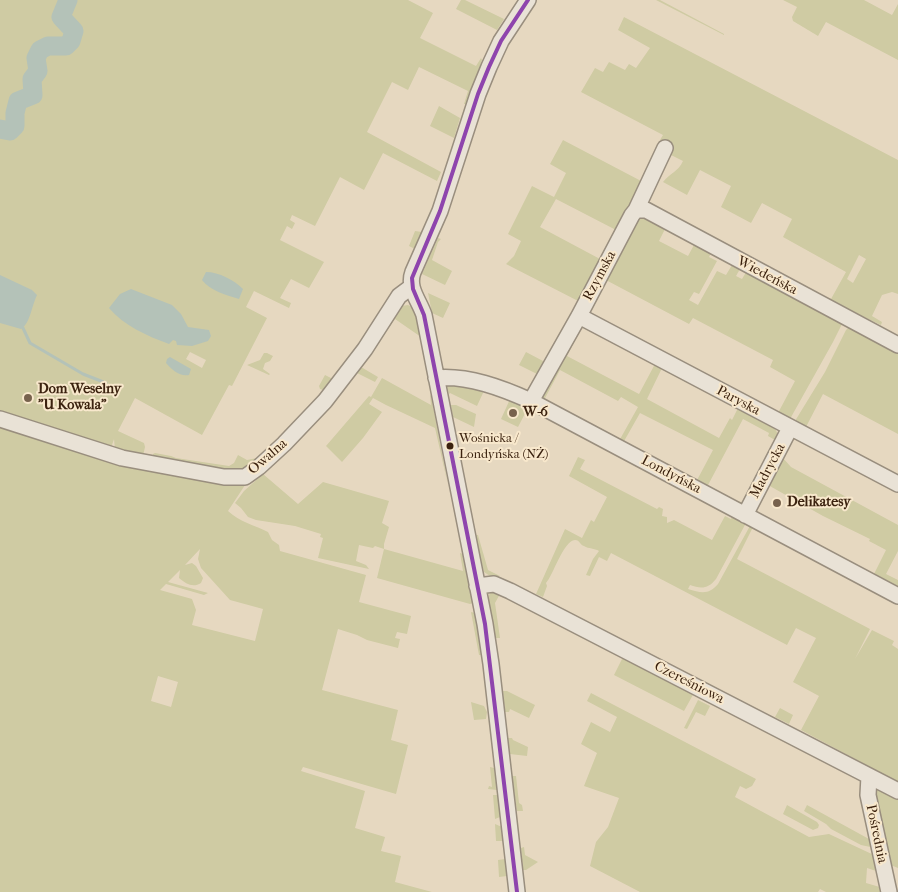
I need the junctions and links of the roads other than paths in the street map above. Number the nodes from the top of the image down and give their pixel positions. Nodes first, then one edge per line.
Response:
1 (528, 0) edge
2 (665, 148) dead end
3 (636, 210) junction
4 (411, 287) junction
5 (579, 316) junction
6 (898, 345) edge
7 (436, 378) junction
8 (531, 401) junction
9 (0, 419) edge
10 (790, 428) junction
11 (898, 484) edge
12 (745, 515) junction
13 (478, 586) junction
14 (898, 596) edge
15 (869, 776) junction
16 (898, 791) edge
17 (517, 892) edge
18 (889, 892) edge

1 - 4 street
2 - 3 street, Rzymska
3 - 5 street, Rzymska
3 - 6 street, Wiedeńska
4 - 7 street
4 - 9 street, Owalna
5 - 8 street, Rzymska
5 - 10 street, Paryska
7 - 8 street, Londyńska
7 - 13 street
8 - 12 street, Londyńska
10 - 11 street, Paryska
10 - 12 street, Madrycka
12 - 14 street, Londyńska
13 - 15 street, Czereśniowa
13 - 17 street
15 - 16 street, Czereśniowa
15 - 18 street, Pośrednia

